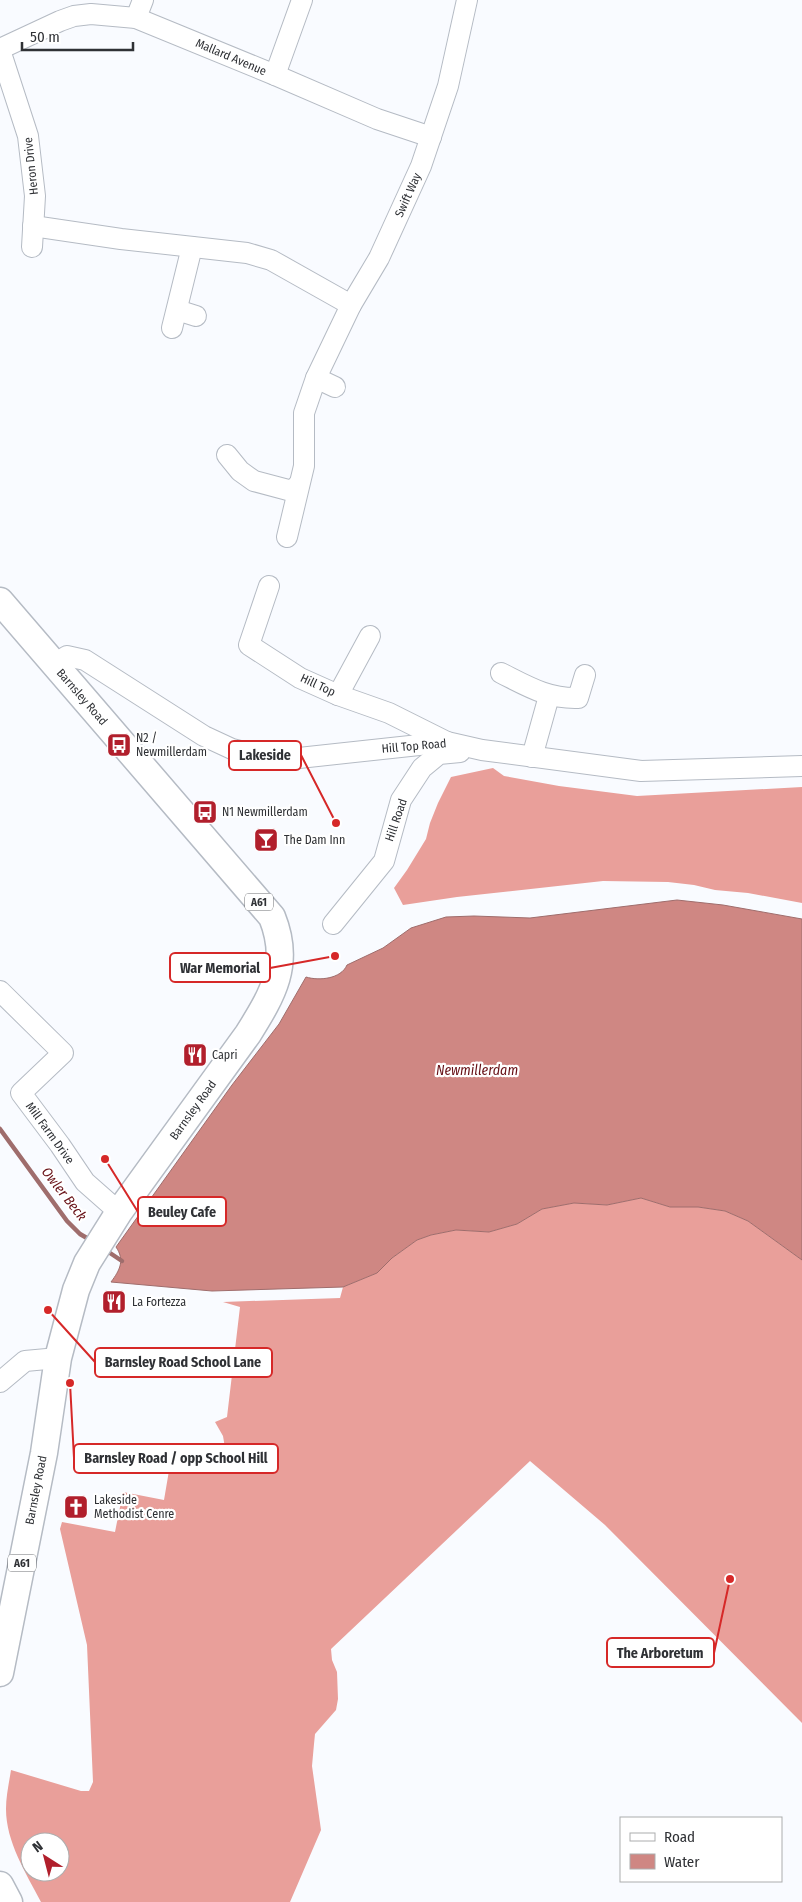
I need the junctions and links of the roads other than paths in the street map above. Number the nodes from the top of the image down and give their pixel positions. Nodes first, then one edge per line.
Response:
1 (302, 0) edge
2 (467, 0) edge
3 (139, 9) edge
4 (0, 50) edge
5 (274, 75) junction
6 (431, 137) junction
7 (33, 226) junction
8 (192, 246) junction
9 (32, 247) dead end
10 (352, 305) junction
11 (182, 318) dead end
12 (316, 378) junction
13 (335, 387) dead end
14 (227, 455) dead end
15 (300, 484) junction
16 (287, 537) dead end
17 (269, 586) dead end
18 (0, 601) edge
19 (370, 636) dead end
20 (54, 665) junction
21 (501, 673) dead end
22 (585, 675) dead end
23 (338, 695) junction
24 (549, 696) junction
25 (447, 742) junction
26 (482, 750) junction
27 (532, 757) junction
28 (802, 766) edge
29 (333, 924) dead end
30 (0, 991) edge
31 (119, 1212) junction
32 (58, 1358) junction
33 (4, 1372) edge
34 (0, 1673) edge
35 (0, 1886) edge
36 (9, 1902) edge

1 - 5 street
2 - 6 street, Swift Way
3 - 4 street, Mallard Avenue
3 - 5 street, Mallard Avenue
4 - 7 street, Heron Drive
5 - 6 street, Mallard Avenue
6 - 10 street, Swift Way
7 - 8 street
7 - 9 street, Heron Drive
8 - 10 street
8 - 11 street
10 - 12 street, Swift Way
12 - 13 street
12 - 15 street, Swift Way
14 - 15 street
15 - 16 street, Swift Way
17 - 23 street, Hill Top
18 - 20 main road, Barnsley Road / A61
19 - 23 street
20 - 25 street, Hill Top Road
20 - 31 main road, Barnsley Road / A61
21 - 24 street
22 - 24 street
23 - 25 street, Hill Top
24 - 27 street
25 - 26 street, Hill Top Road
26 - 27 street, Hill Top Road
26 - 29 street, Hill Road
27 - 28 street, Hill Top Road
30 - 31 street, Mill Farm Drive
31 - 32 main road, Barnsley Road / A61
32 - 33 street
32 - 34 main road, Barnsley Road / A61
35 - 36 main road

